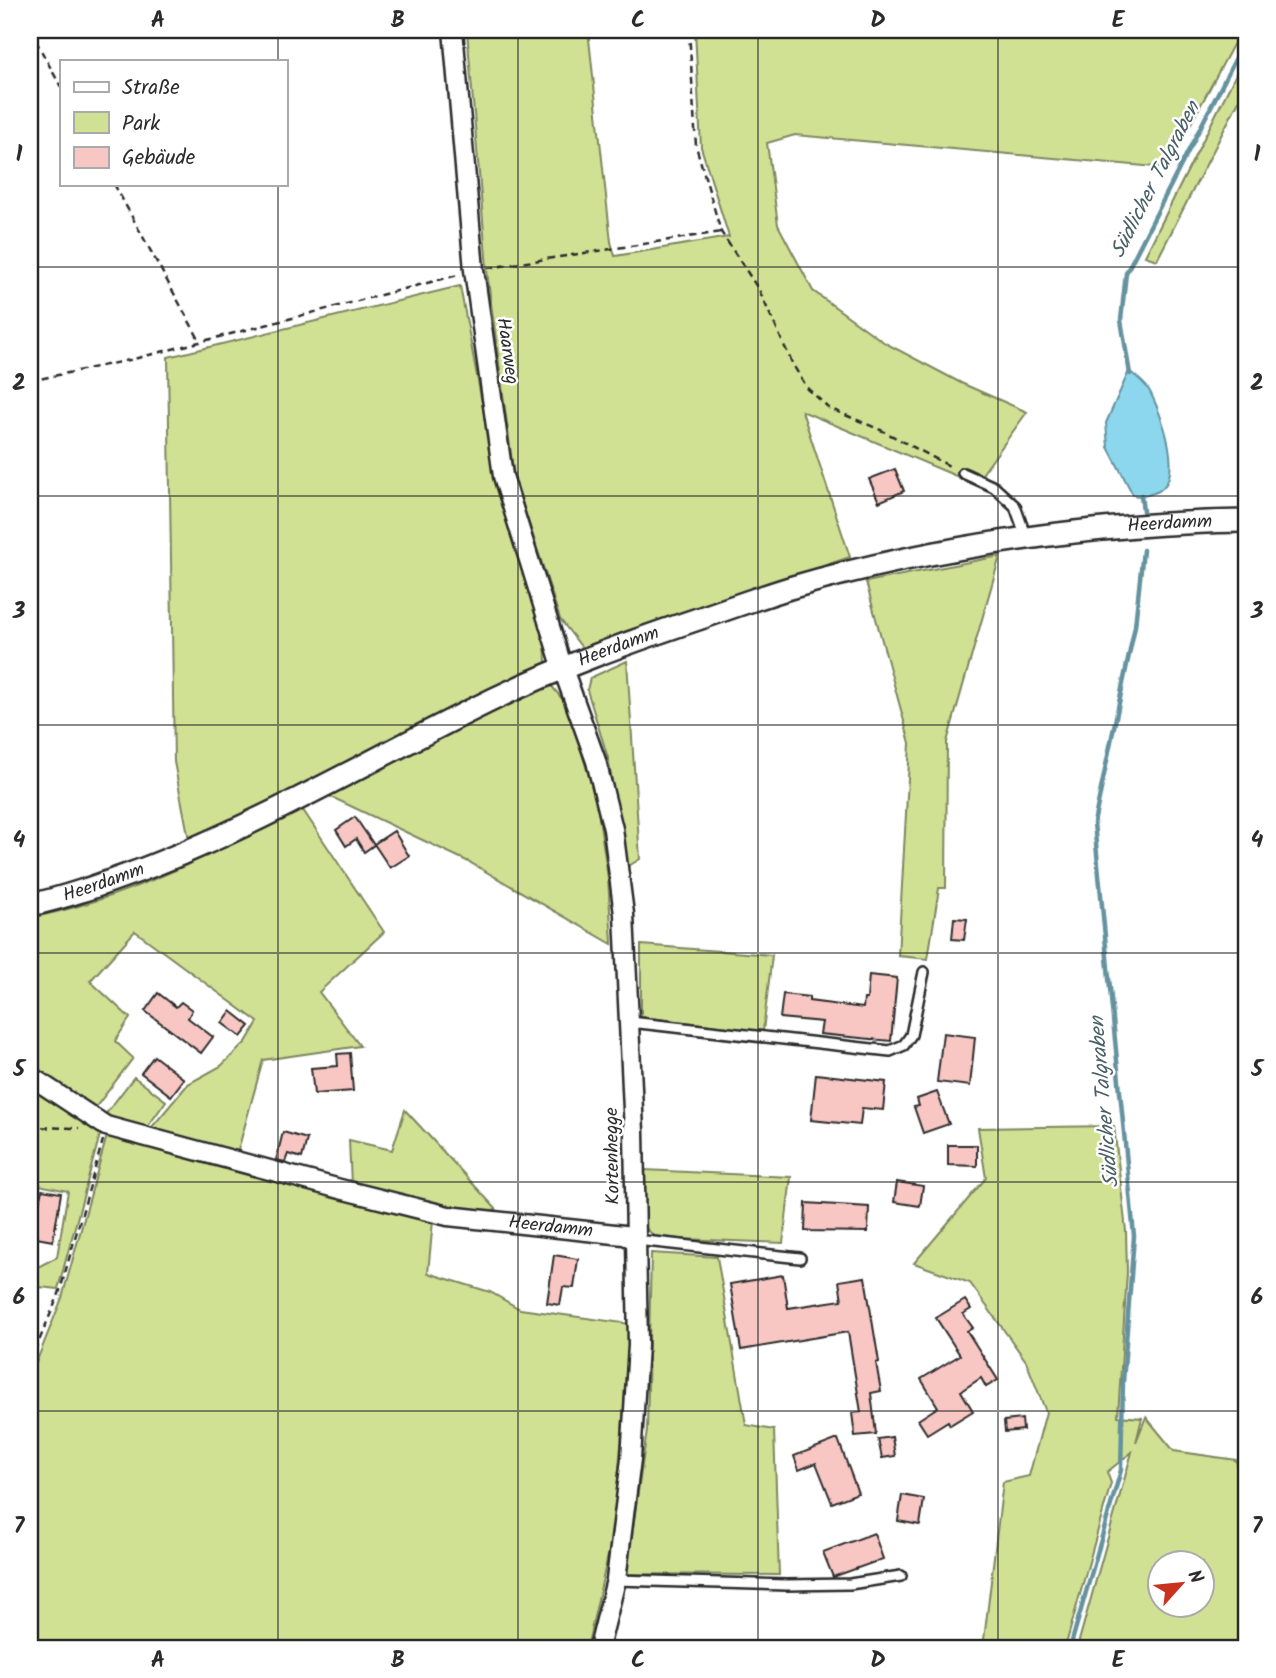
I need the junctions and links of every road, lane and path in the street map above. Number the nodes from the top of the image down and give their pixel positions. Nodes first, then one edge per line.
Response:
1 (30, 30) edge
2 (453, 30) edge
3 (688, 30) edge
4 (60, 85) edge
5 (115, 186) edge
6 (721, 232) junction
7 (474, 270) junction
8 (200, 341) junction
9 (30, 381) edge
10 (963, 473) joint
11 (1246, 521) edge
12 (1027, 539) junction
13 (563, 669) junction
14 (30, 905) edge
15 (924, 972) dead end
16 (630, 1023) junction
17 (30, 1076) edge
18 (30, 1126) edge
19 (106, 1126) junction
20 (636, 1240) junction
21 (800, 1258) dead end
22 (30, 1362) edge
23 (901, 1576) dead end
24 (616, 1580) junction
25 (599, 1648) edge

1 - 4 path
2 - 7 street, Haarweg
3 - 6 path
5 - 8 path
6 - 7 path
6 - 10 path
7 - 8 path
7 - 13 street, Haarweg
8 - 9 path
10 - 12 lane
11 - 12 street, Heerdamm
12 - 13 street, Heerdamm
13 - 14 street, Heerdamm
13 - 16 street, Kortenhegge
15 - 16 lane
16 - 20 street, Kortenhegge
17 - 19 street, Heerdamm
18 - 19 path
19 - 20 street, Heerdamm
19 - 22 path
20 - 21 lane
20 - 24 street, Kortenhegge
23 - 24 lane
24 - 25 street, Kortenhegge

